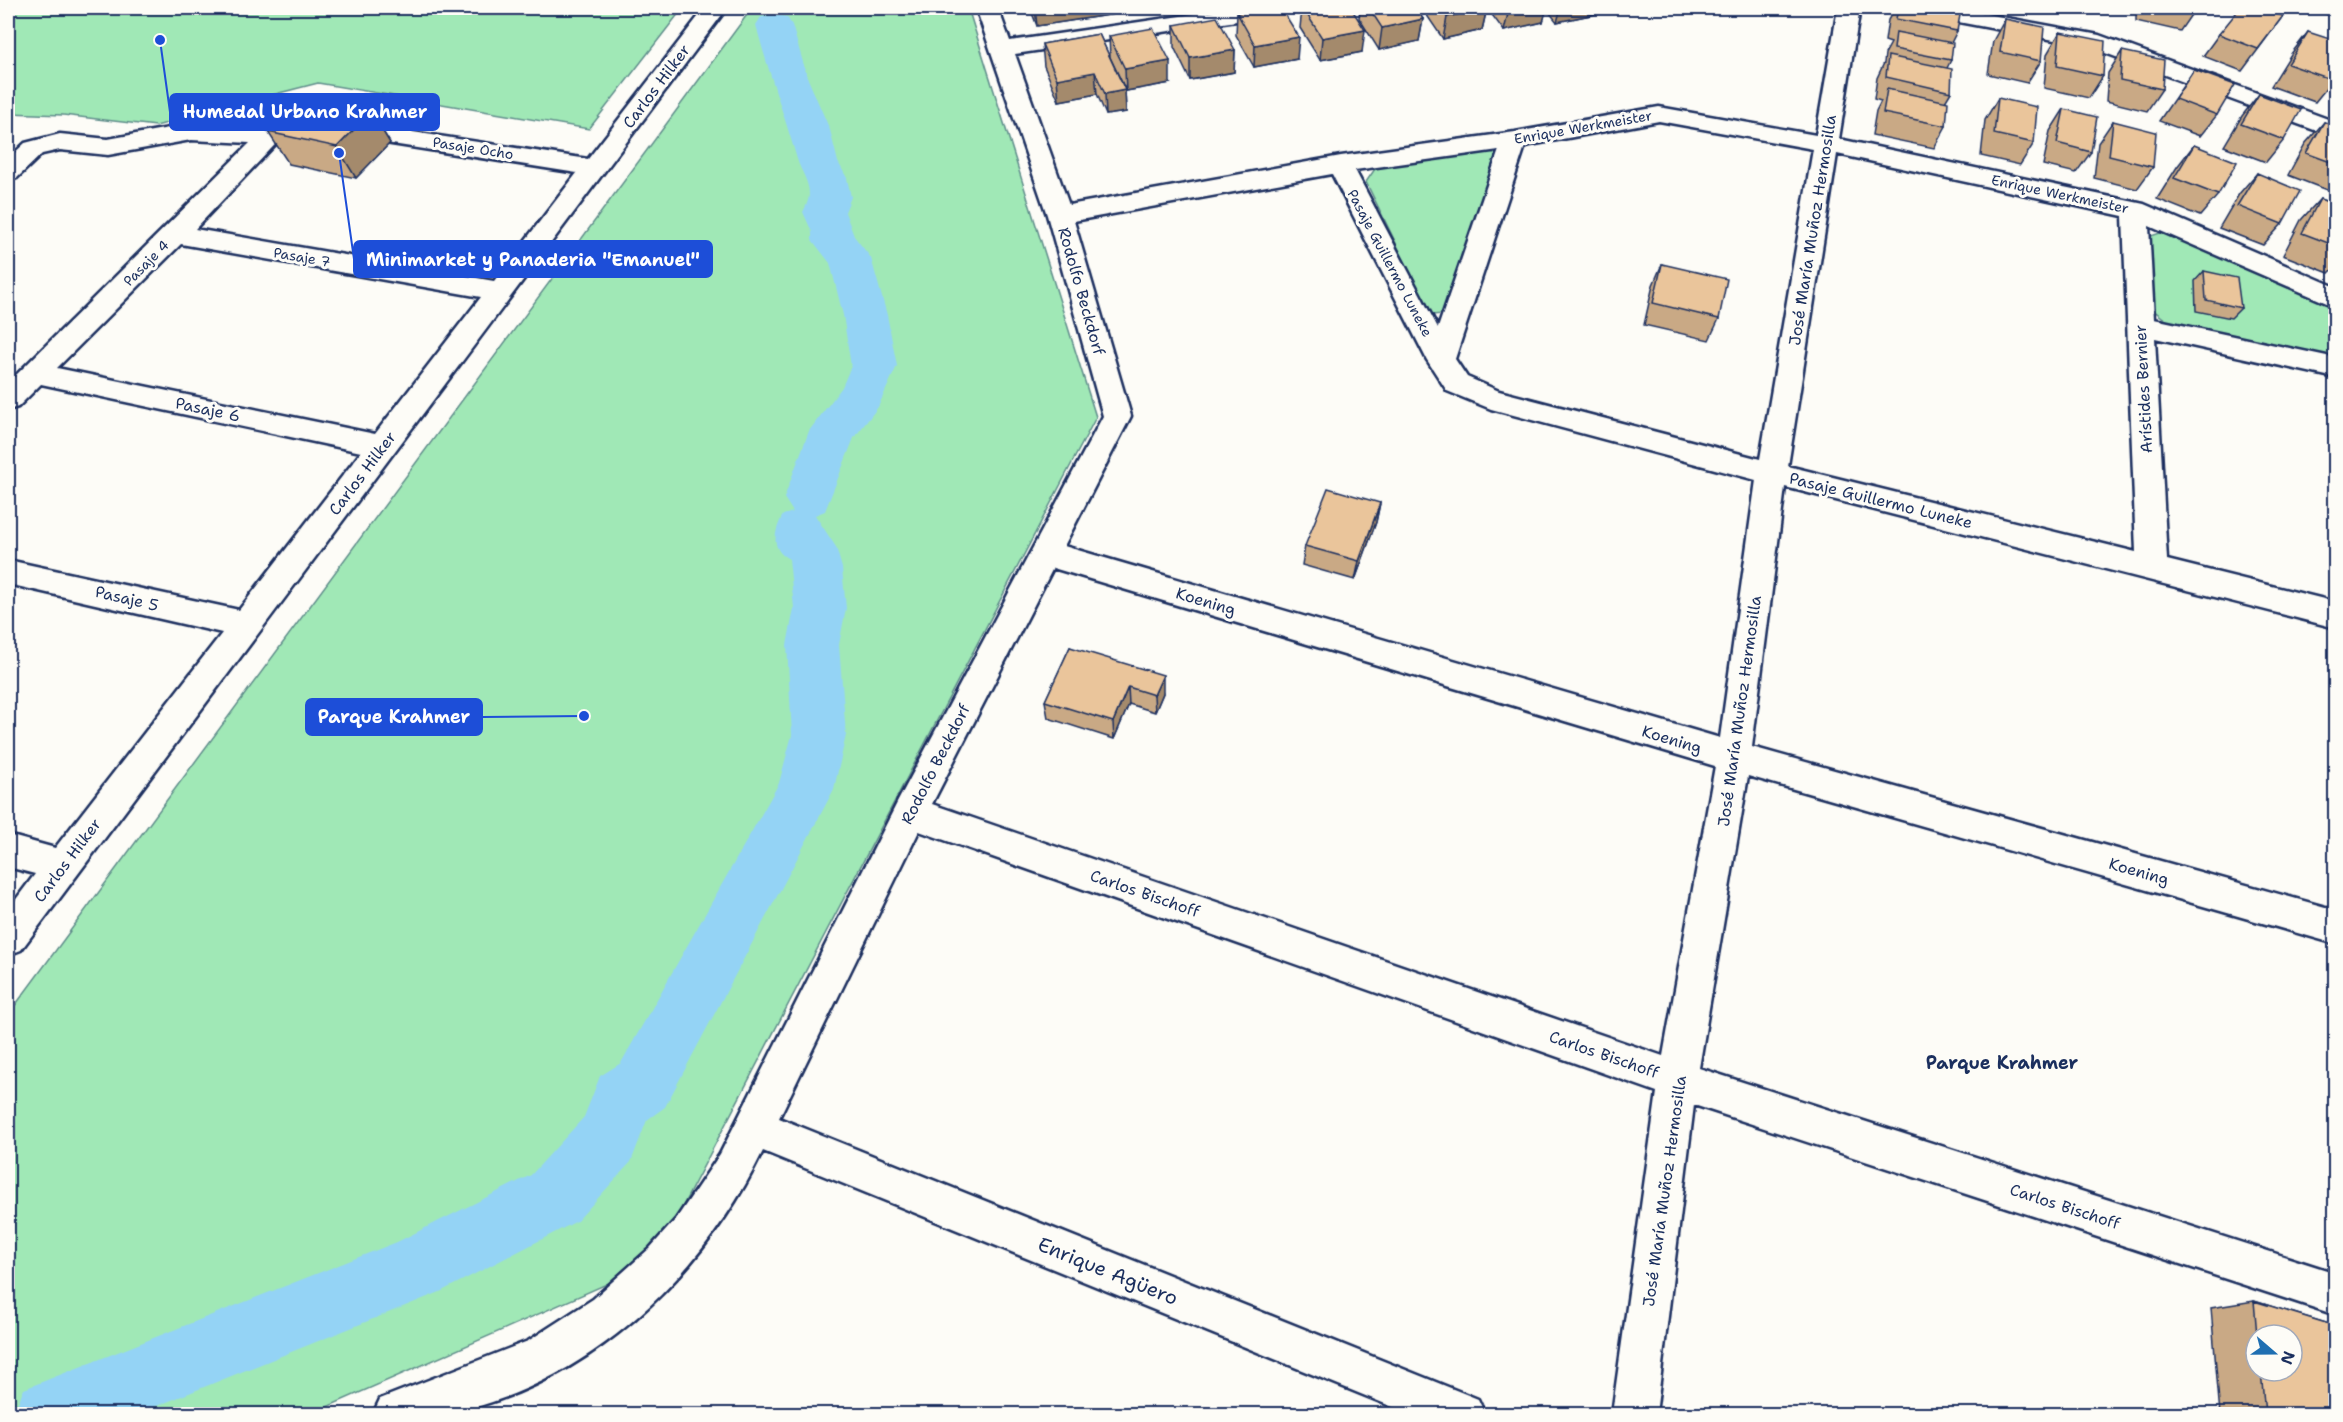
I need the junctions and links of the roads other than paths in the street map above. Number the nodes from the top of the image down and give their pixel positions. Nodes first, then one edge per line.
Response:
1 (716, 8) edge
2 (987, 8) edge
3 (1277, 8) edge
4 (1849, 8) edge
5 (1921, 8) edge
6 (1002, 49) junction
7 (282, 124) junction
8 (2336, 131) edge
9 (1515, 140) junction
10 (1826, 144) junction
11 (1341, 164) junction
12 (594, 168) junction
13 (8, 172) edge
14 (2135, 210) junction
15 (1060, 214) junction
16 (176, 234) junction
17 (500, 291) junction
18 (2336, 298) edge
19 (2139, 325) junction
20 (1441, 360) junction
21 (2336, 368) edge
22 (35, 373) junction
23 (8, 400) edge
24 (382, 446) junction
25 (1772, 473) junction
26 (1045, 553) junction
27 (2152, 567) junction
28 (8, 572) edge
29 (2336, 615) edge
30 (246, 625) junction
31 (1734, 757) junction
32 (910, 812) junction
33 (8, 851) edge
34 (63, 866) junction
35 (2336, 927) edge
36 (8, 938) edge
37 (1678, 1080) junction
38 (752, 1127) junction
39 (2336, 1294) edge
40 (457, 1402) edge
41 (395, 1414) edge
42 (1463, 1414) edge
43 (1634, 1414) edge

1 - 12 street, Carlos Hilker
2 - 6 street, Rodolfo Beckdorf
3 - 6 street
4 - 10 street, José María Muñoz Hermosilla
5 - 8 street
6 - 15 street, Rodolfo Beckdorf
7 - 12 street, Pasaje Ocho
7 - 13 street, Pasaje Ocho
7 - 16 street, Pasaje 4
9 - 10 street, Enrique Werkmeister
9 - 11 street, Enrique Werkmeister
9 - 20 street, Pasaje Guillermo Luneke
10 - 14 street, Enrique Werkmeister
10 - 25 street, José María Muñoz Hermosilla
11 - 15 street, Enrique Werkmeister
11 - 20 street, Pasaje Guillermo Luneke
12 - 17 street, Carlos Hilker
14 - 18 street, Enrique Werkmeister
14 - 19 street, Arístides Bernier
15 - 26 street, Rodolfo Beckdorf
16 - 17 street, Pasaje 7
16 - 22 street, Pasaje 4
17 - 24 street, Carlos Hilker
19 - 21 street
19 - 27 street, Arístides Bernier
20 - 25 street, Pasaje Guillermo Luneke
22 - 23 street, Pasaje 4
22 - 24 street, Pasaje 6
24 - 30 street, Carlos Hilker
25 - 27 street, Pasaje Guillermo Luneke
25 - 31 street, José María Muñoz Hermosilla
26 - 31 street, Koening
26 - 32 street, Rodolfo Beckdorf
27 - 29 street, Pasaje Guillermo Luneke
28 - 30 street, Pasaje 5
30 - 34 street, Carlos Hilker
31 - 35 street, Koening
31 - 37 street, José María Muñoz Hermosilla
32 - 37 street, Carlos Bischoff
32 - 38 street, Rodolfo Beckdorf
33 - 34 street
34 - 36 street, Carlos Hilker
37 - 39 street, Carlos Bischoff
37 - 43 street, José María Muñoz Hermosilla
38 - 40 street, Rodolfo Beckdorf
38 - 42 street, Enrique Agüero
40 - 41 street, Rodolfo Beckdorf

